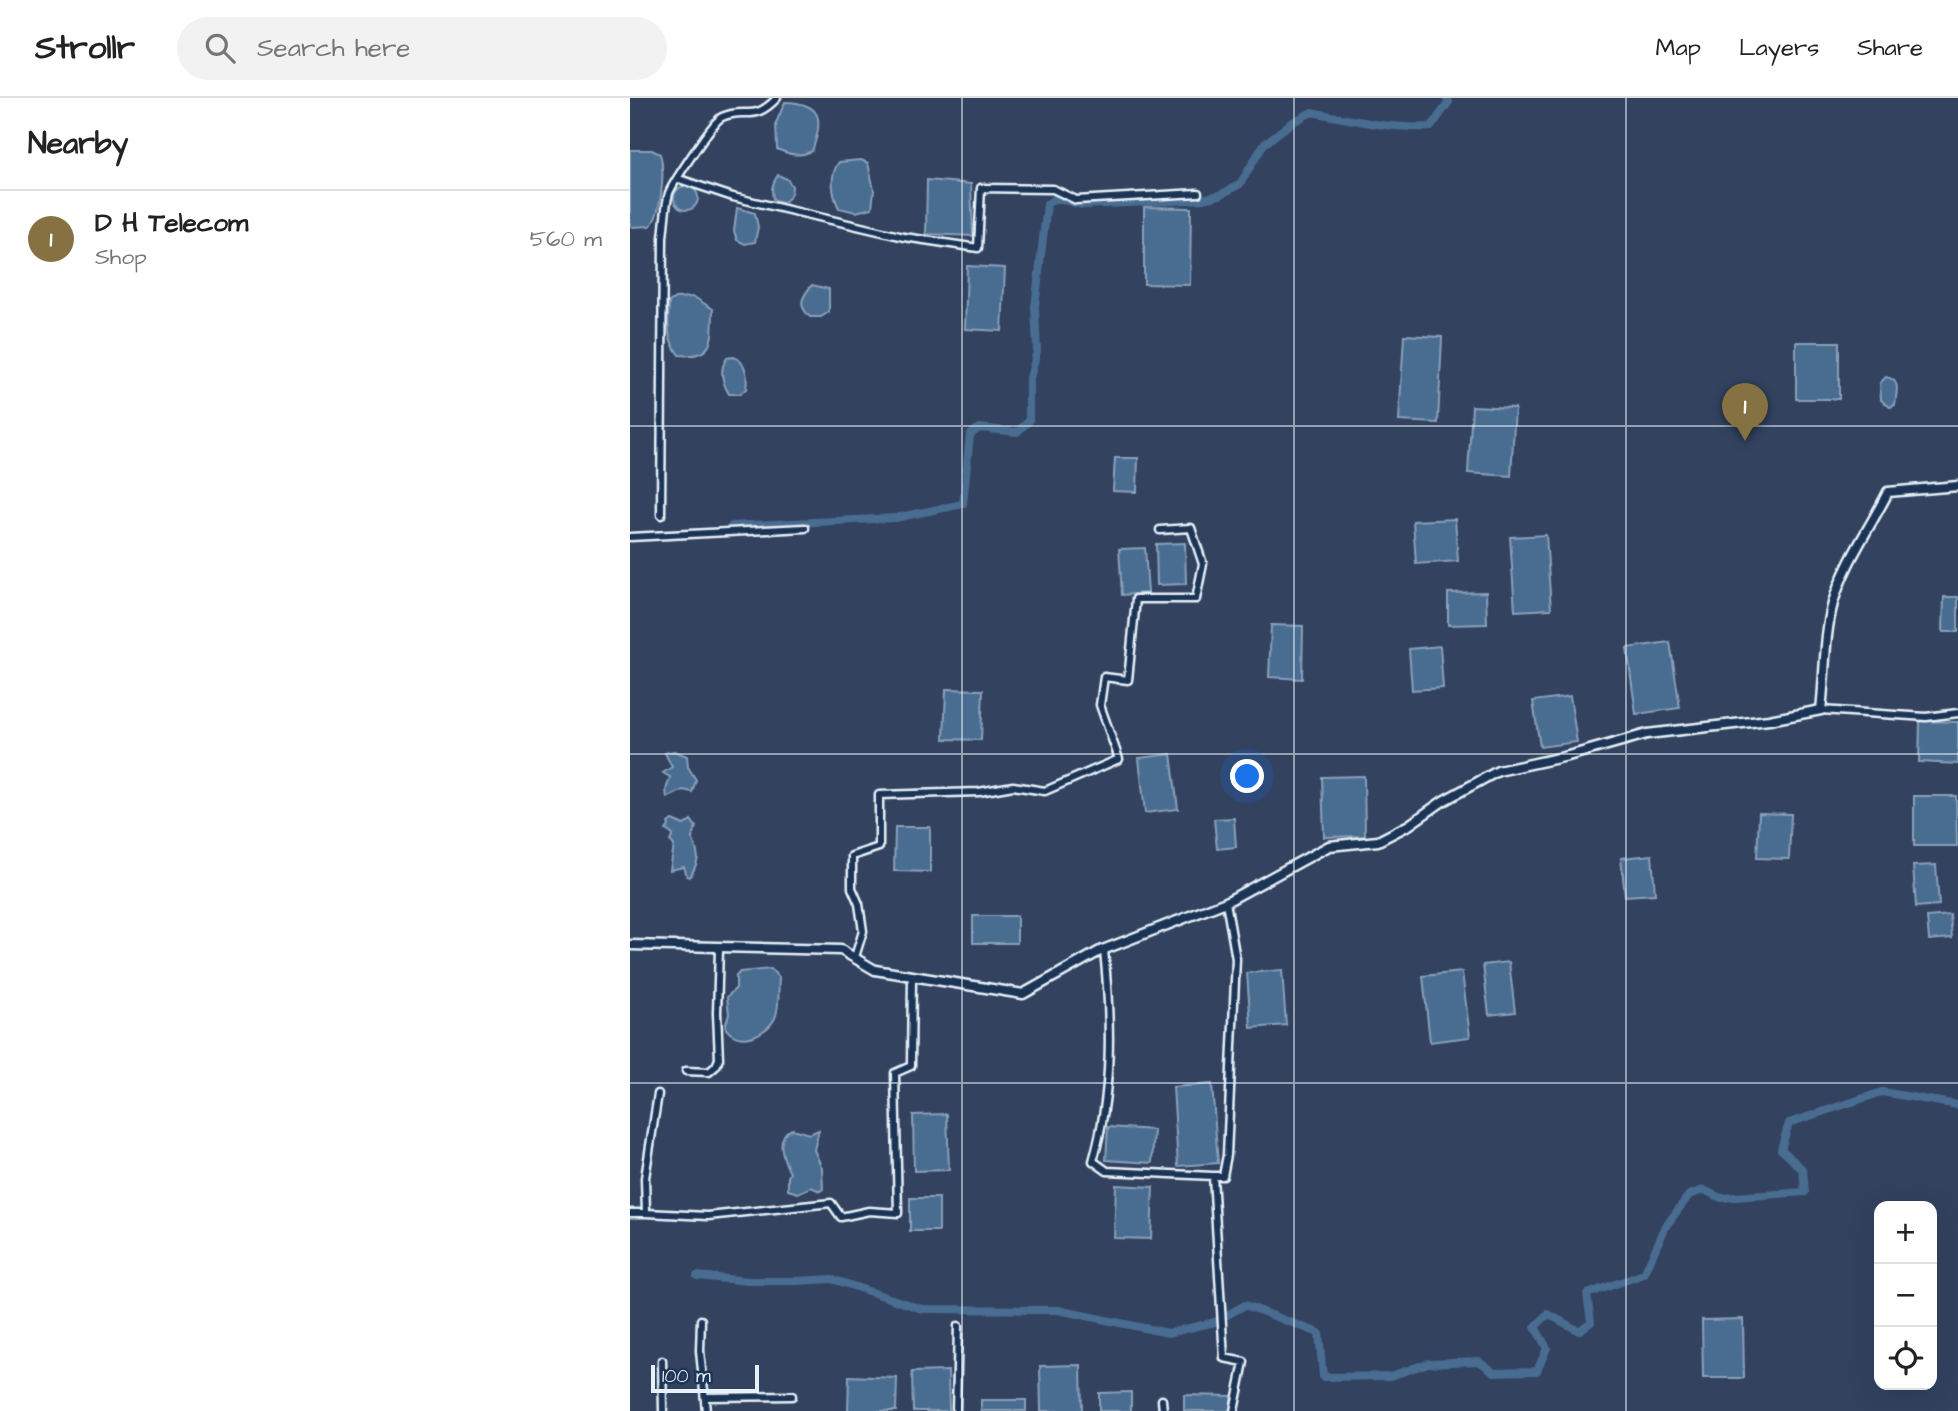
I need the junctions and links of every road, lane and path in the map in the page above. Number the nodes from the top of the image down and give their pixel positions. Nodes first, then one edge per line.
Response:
1 (777, 98) edge
2 (679, 179) junction
3 (1198, 193) dead end
4 (1958, 486) edge
5 (661, 515) dead end
6 (805, 528) dead end
7 (1160, 530) dead end
8 (630, 537) edge
9 (1821, 710) junction
10 (1958, 713) edge
11 (1226, 902) junction
12 (630, 945) edge
13 (719, 948) junction
14 (1104, 950) junction
15 (855, 957) junction
16 (912, 977) junction
17 (686, 1071) dead end
18 (658, 1094) dead end
19 (1213, 1176) junction
20 (630, 1213) edge
21 (646, 1213) junction
22 (701, 1320) dead end
23 (958, 1326) dead end
24 (662, 1361) dead end
25 (792, 1396) dead end
26 (706, 1397) junction
27 (1162, 1400) dead end
28 (663, 1411) edge
29 (706, 1411) edge
30 (956, 1411) edge
31 (1163, 1411) edge
32 (1234, 1411) edge

1 - 2 street
2 - 3 street
2 - 5 street
4 - 9 street
6 - 8 street
7 - 15 street
9 - 10 street
9 - 11 street
11 - 14 street
11 - 19 street
12 - 13 street
13 - 15 street
13 - 17 street
14 - 16 street
14 - 19 street
15 - 16 street
16 - 21 street
18 - 21 street
19 - 32 street
20 - 21 street
22 - 26 street
23 - 30 street
24 - 28 street
25 - 26 street
26 - 29 street
27 - 31 street

